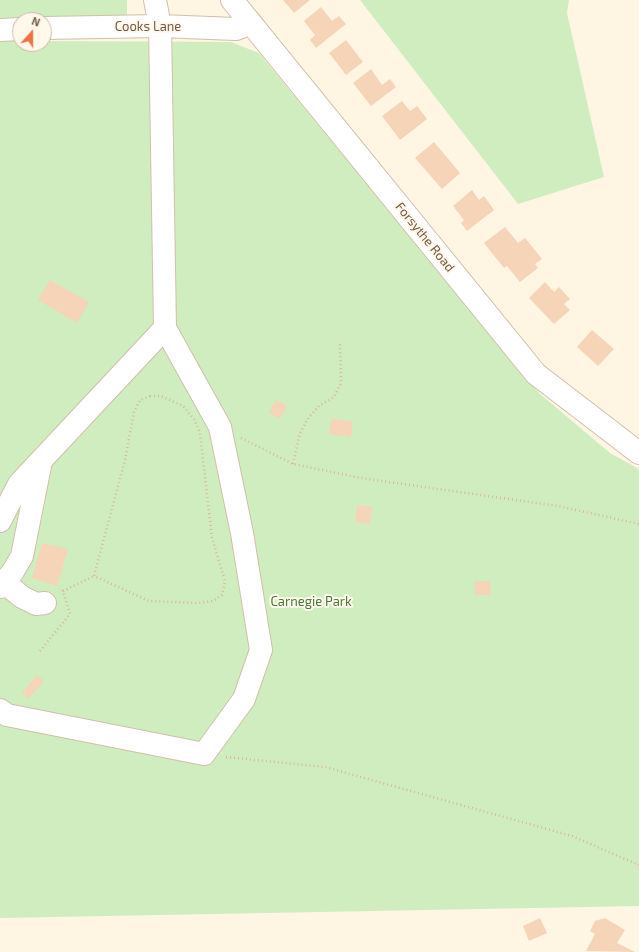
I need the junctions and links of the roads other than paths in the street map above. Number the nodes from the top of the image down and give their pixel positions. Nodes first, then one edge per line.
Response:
1 (155, 0) edge
2 (232, 0) edge
3 (250, 23) junction
4 (160, 26) junction
5 (52, 28) edge
6 (12, 29) edge
7 (0, 30) edge
8 (165, 328) junction
9 (639, 453) edge
10 (41, 461) junction
11 (0, 521) edge
12 (2, 585) edge
13 (45, 603) dead end
14 (0, 710) edge

1 - 4 street
2 - 3 street, Forsythe Road
3 - 4 street, Cooks Lane
3 - 9 street, Forsythe Road
4 - 5 street, Cooks Lane
4 - 8 street
6 - 7 street
8 - 10 street
8 - 14 street
10 - 11 street
10 - 12 street
12 - 13 street

